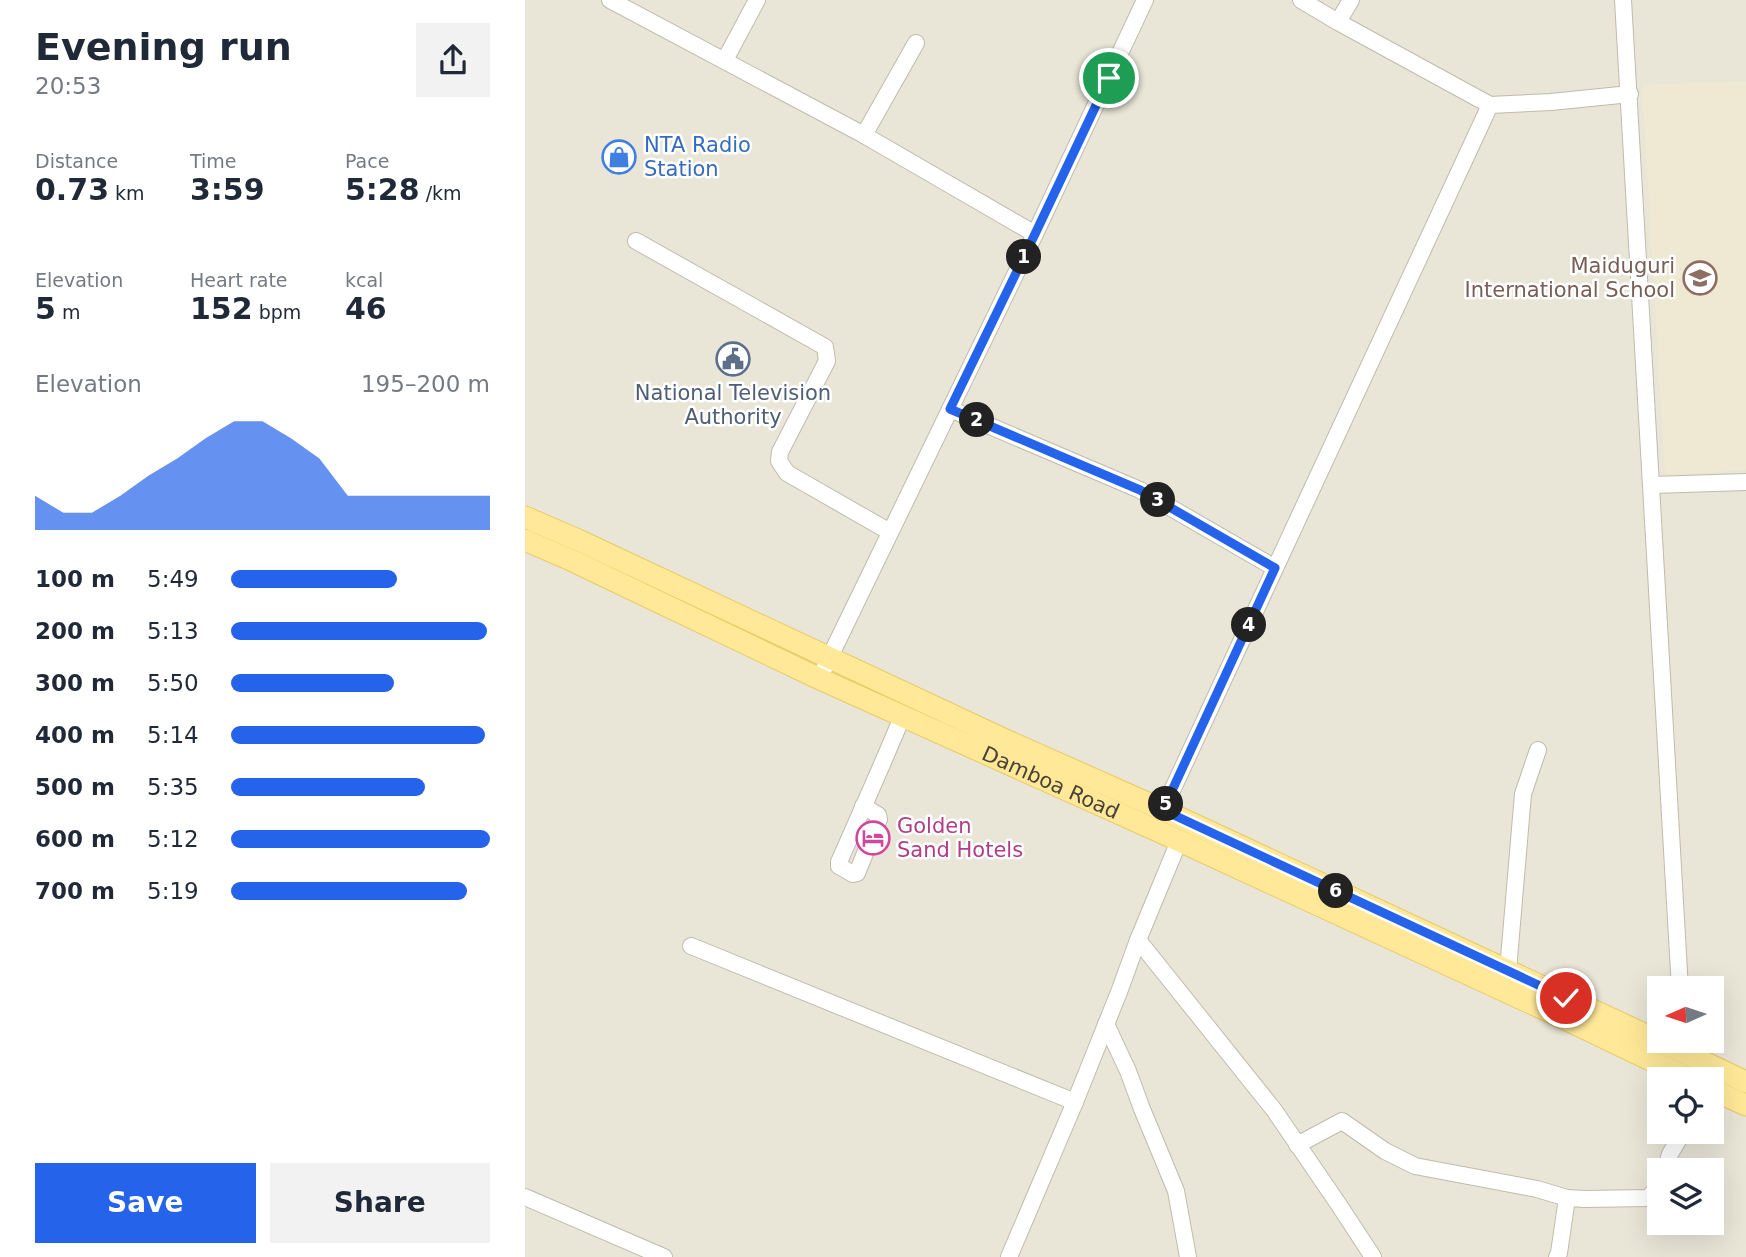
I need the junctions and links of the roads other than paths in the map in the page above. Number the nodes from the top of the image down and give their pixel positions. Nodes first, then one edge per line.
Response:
1 (610, 0) edge
2 (757, 0) edge
3 (1145, 0) edge
4 (1301, 0) edge
5 (1351, 0) edge
6 (1623, 0) edge
7 (1338, 22) junction
8 (916, 43) dead end
9 (725, 60) junction
10 (1630, 94) junction
11 (1490, 106) junction
12 (864, 135) junction
13 (1035, 234) junction
14 (636, 241) dead end
15 (950, 409) junction
16 (1746, 482) edge
17 (1652, 485) junction
18 (525, 517) edge
19 (890, 532) junction
20 (525, 540) edge
21 (1275, 568) junction
22 (828, 658) junction
23 (820, 679) junction
24 (902, 717) junction
25 (1538, 750) dead end
26 (863, 806) dead end
27 (1163, 810) junction
28 (1179, 841) junction
29 (1137, 940) junction
30 (691, 946) dead end
31 (1508, 970) junction
32 (1679, 976) edge
33 (1106, 1024) junction
34 (1647, 1035) edge
35 (1683, 1061) edge
36 (1746, 1082) edge
37 (1724, 1095) edge
38 (1075, 1102) junction
39 (1746, 1105) edge
40 (1297, 1145) junction
41 (525, 1197) edge
42 (1567, 1198) junction
43 (1647, 1198) edge
44 (637, 1252) edge
45 (664, 1257) edge
46 (1009, 1257) edge
47 (1188, 1257) edge
48 (1373, 1257) edge
49 (1557, 1257) edge

1 - 9 street
2 - 9 street
3 - 13 street
4 - 7 street
5 - 7 street
6 - 10 street
7 - 11 street
8 - 12 street
9 - 12 street
10 - 11 street
10 - 17 street
11 - 21 street
12 - 13 street
13 - 15 street
14 - 19 street
15 - 19 street
15 - 21 street
16 - 17 street
17 - 32 street
18 - 22 main road, Damboa Road
19 - 22 street
20 - 23 main road, Damboa Road
21 - 27 street
22 - 23 street
22 - 27 main road, Damboa Road
23 - 24 main road, Damboa Road
24 - 26 street
24 - 28 main road, Damboa Road
25 - 31 street
27 - 31 main road, Damboa Road
28 - 29 street
28 - 35 main road, Damboa Road
29 - 33 street
29 - 40 street
30 - 38 street
31 - 34 main road, Damboa Road
33 - 38 street
33 - 47 street
35 - 36 main road, Damboa Road
37 - 39 main road
38 - 46 street
40 - 42 street
40 - 48 street
41 - 44 street
42 - 43 street
42 - 49 street
44 - 45 street

